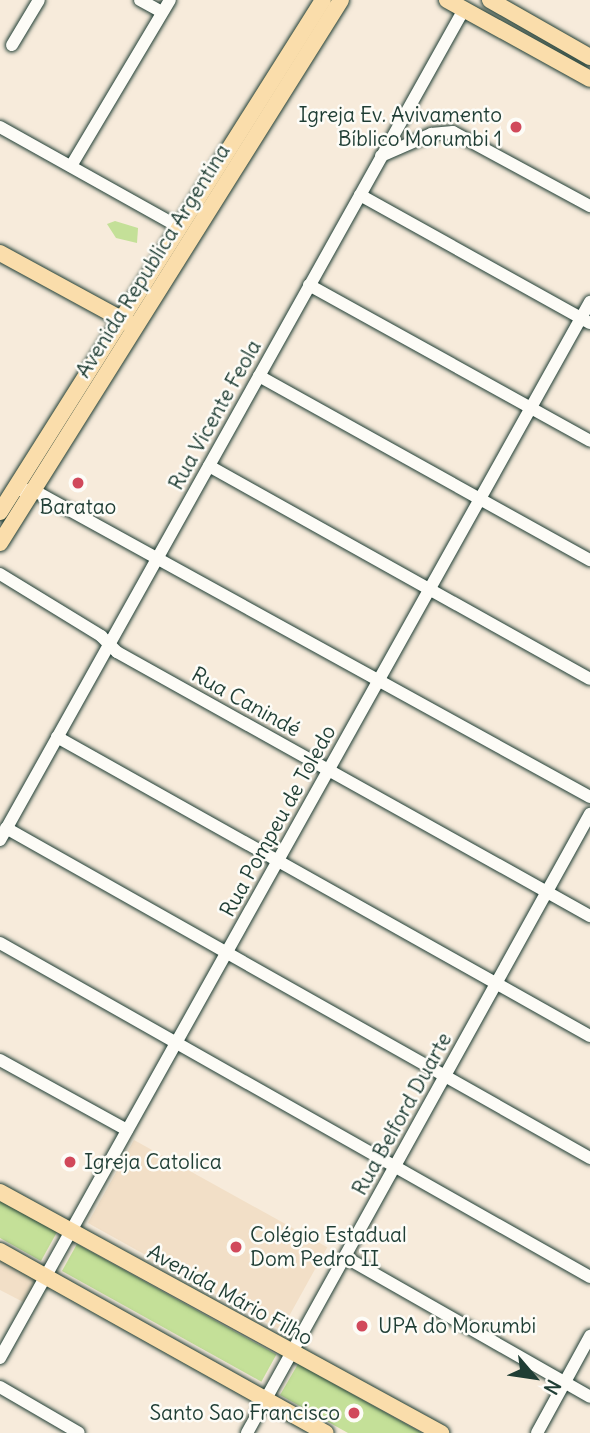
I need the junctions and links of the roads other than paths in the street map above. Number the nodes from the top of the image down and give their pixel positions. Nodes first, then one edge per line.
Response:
1 (39, 0) edge
2 (140, 0) edge
3 (170, 0) edge
4 (323, 0) edge
5 (341, 0) edge
6 (447, 0) edge
7 (490, 0) edge
8 (464, 9) junction
9 (162, 12) junction
10 (12, 45) dead end
11 (590, 57) edge
12 (590, 79) edge
13 (0, 127) edge
14 (381, 156) junction
15 (71, 166) junction
16 (360, 195) junction
17 (590, 206) edge
18 (181, 228) junction
19 (0, 253) edge
20 (309, 285) junction
21 (590, 302) edge
22 (122, 319) junction
23 (586, 321) edge
24 (136, 328) junction
25 (259, 376) junction
26 (531, 409) junction
27 (590, 441) edge
28 (209, 466) junction
29 (14, 490) junction
30 (33, 490) junction
31 (480, 499) junction
32 (0, 512) edge
33 (0, 543) edge
34 (590, 560) edge
35 (157, 561) junction
36 (0, 574) edge
37 (430, 590) junction
38 (110, 644) junction
39 (590, 679) edge
40 (380, 680) junction
41 (57, 737) junction
42 (328, 771) junction
43 (590, 797) edge
44 (590, 814) edge
45 (3, 834) edge
46 (278, 860) junction
47 (547, 892) junction
48 (590, 916) edge
49 (0, 943) edge
50 (227, 951) junction
51 (497, 982) junction
52 (590, 1036) edge
53 (177, 1041) junction
54 (0, 1060) edge
55 (446, 1073) junction
56 (127, 1130) junction
57 (590, 1158) edge
58 (394, 1168) junction
59 (0, 1192) edge
60 (71, 1231) junction
61 (0, 1251) edge
62 (345, 1257) junction
63 (46, 1276) junction
64 (590, 1277) edge
65 (590, 1336) edge
66 (292, 1352) junction
67 (0, 1358) edge
68 (565, 1383) junction
69 (0, 1387) edge
70 (590, 1397) edge
71 (266, 1399) junction
72 (79, 1433) edge
73 (247, 1433) edge
74 (326, 1433) edge
75 (441, 1433) edge
76 (537, 1433) edge

1 - 10 street
2 - 9 street
3 - 9 street
4 - 18 main road, Avenida Republica Argentina
5 - 24 main road, Avenida Republica Argentina
6 - 8 main road
7 - 11 main road
8 - 12 main road
8 - 14 street, Rua Vicente Feola
9 - 15 street
13 - 15 street
14 - 16 street, Rua Vicente Feola
14 - 17 street
15 - 18 street
16 - 20 street, Rua Vicente Feola
16 - 23 street
18 - 22 main road, Avenida Republica Argentina
19 - 22 main road
20 - 25 street, Rua Vicente Feola
20 - 26 street
21 - 23 street, Rua Pompeu de Toledo
22 - 24 main road
22 - 29 main road, Avenida Republica Argentina
23 - 26 street, Rua Pompeu de Toledo
24 - 30 main road, Avenida Republica Argentina
25 - 28 street, Rua Vicente Feola
25 - 31 street
26 - 27 street
26 - 31 street, Rua Pompeu de Toledo
28 - 35 street, Rua Vicente Feola
28 - 37 street
29 - 30 street
29 - 32 main road, Avenida Republica Argentina
30 - 33 main road, Avenida Republica Argentina
30 - 35 street
31 - 34 street
31 - 37 street, Rua Pompeu de Toledo
35 - 38 street, Rua Vicente Feola
35 - 40 street
36 - 38 street, Rua Canindé
37 - 39 street
37 - 40 street, Rua Pompeu de Toledo
38 - 41 street, Rua Vicente Feola
38 - 42 street, Rua Canindé
40 - 42 street, Rua Pompeu de Toledo
40 - 43 street
41 - 45 street, Rua Vicente Feola
41 - 46 street
42 - 46 street, Rua Pompeu de Toledo
42 - 47 street, Rua Canindé
44 - 47 street, Rua Belford Duarte
45 - 50 street
46 - 50 street, Rua Pompeu de Toledo
46 - 51 street
47 - 48 street, Rua Canindé
47 - 51 street, Rua Belford Duarte
49 - 53 street
50 - 53 street, Rua Pompeu de Toledo
50 - 55 street
51 - 52 street
51 - 55 street, Rua Belford Duarte
53 - 56 street, Rua Pompeu de Toledo
53 - 58 street
54 - 56 street
55 - 57 street
55 - 58 street, Rua Belford Duarte
56 - 60 street, Rua Pompeu de Toledo
58 - 62 street, Rua Belford Duarte
58 - 64 street
59 - 60 main road, Avenida Mário Filho
60 - 63 street, Rua Pompeu de Toledo
60 - 66 main road, Avenida Mário Filho
61 - 63 main road
62 - 66 street, Rua Belford Duarte
62 - 68 street
63 - 67 street, Rua Pompeu de Toledo
63 - 71 main road
65 - 68 street
66 - 71 street, Rua Belford Duarte
66 - 75 main road, Avenida Mário Filho
68 - 70 street
68 - 76 street
69 - 72 street
71 - 73 street, Rua Belford Duarte
71 - 74 main road

